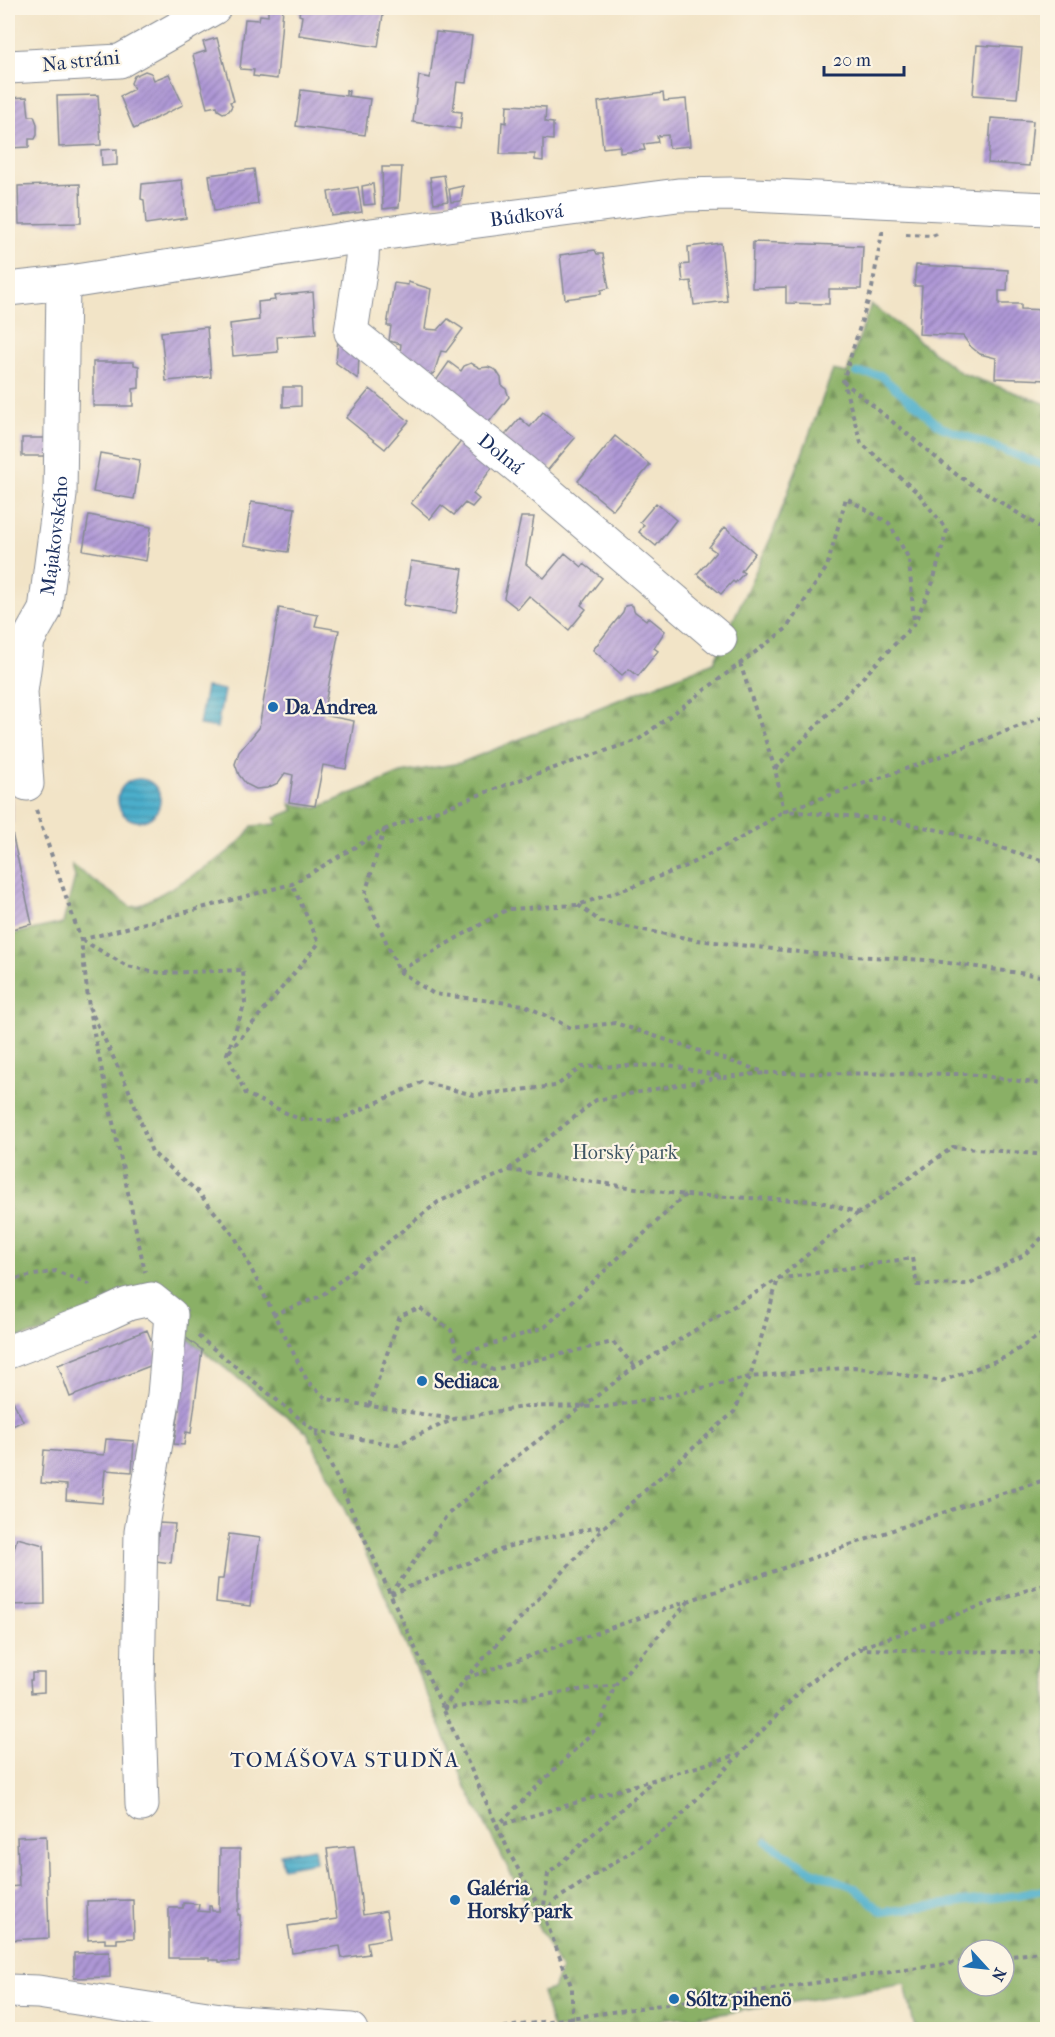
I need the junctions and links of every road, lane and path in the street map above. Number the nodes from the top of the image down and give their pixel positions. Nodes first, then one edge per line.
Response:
1 (214, 8) edge
2 (8, 67) edge
3 (1047, 209) edge
4 (941, 233) dead end
5 (892, 234) dead end
6 (902, 234) dead end
7 (363, 236) junction
8 (63, 283) junction
9 (8, 289) edge
10 (843, 381) junction
11 (1047, 532) edge
12 (914, 624) junction
13 (720, 639) joint
14 (741, 664) junction
15 (1047, 714) edge
16 (775, 770) junction
17 (27, 784) joint
18 (784, 811) junction
19 (384, 830) junction
20 (1047, 862) edge
21 (292, 884) junction
22 (578, 905) junction
23 (81, 940) junction
24 (399, 971) junction
25 (1047, 977) edge
26 (89, 1007) junction
27 (227, 1054) junction
28 (767, 1073) junction
29 (724, 1077) junction
30 (1047, 1085) edge
31 (1047, 1155) edge
32 (509, 1170) junction
33 (685, 1195) junction
34 (858, 1213) dead end
35 (1047, 1232) edge
36 (778, 1279) junction
37 (8, 1280) edge
38 (161, 1307) junction
39 (273, 1315) junction
40 (102, 1316) junction
41 (1047, 1330) edge
42 (8, 1352) edge
43 (458, 1355) junction
44 (635, 1367) junction
45 (750, 1377) junction
46 (369, 1406) junction
47 (580, 1407) junction
48 (454, 1419) junction
49 (315, 1431) junction
50 (1047, 1479) edge
51 (605, 1526) junction
52 (1047, 1583) edge
53 (390, 1594) junction
54 (690, 1601) junction
55 (859, 1648) junction
56 (1047, 1653) edge
57 (465, 1679) junction
58 (615, 1685) junction
59 (443, 1709) junction
60 (739, 1755) junction
61 (655, 1779) junction
62 (142, 1805) dead end
63 (497, 1826) junction
64 (543, 1914) junction
65 (1047, 1951) edge
66 (1016, 1955) edge
67 (956, 1964) edge
68 (8, 1991) edge
69 (573, 2016) junction
70 (351, 2030) edge
71 (486, 2030) edge
72 (572, 2030) edge

1 - 2 street, Na stráni
3 - 7 street, Búdková
4 - 6 path
5 - 10 path
7 - 8 street, Búdková
7 - 13 street, Dolná
8 - 9 street, Búdková
8 - 17 street, Majakovského
10 - 11 path
10 - 12 path
12 - 14 path
12 - 16 path
13 - 14 path
14 - 16 path
14 - 19 path
15 - 18 path
16 - 18 path
17 - 23 path
18 - 20 path
18 - 22 path
19 - 21 path
19 - 24 path
21 - 23 path
21 - 27 path
22 - 24 path
22 - 25 path
23 - 26 path
23 - 27 path
24 - 28 path
26 - 38 path
26 - 39 path
27 - 29 path
28 - 29 path
28 - 30 path
29 - 32 path
31 - 33 path
32 - 33 path
32 - 39 path
33 - 43 path
34 - 36 path
35 - 36 path
36 - 44 path
36 - 45 path
37 - 40 path
38 - 40 street
38 - 49 path
38 - 62 street
39 - 46 path
40 - 42 street
41 - 45 path
43 - 44 path
43 - 46 path
44 - 47 path
45 - 47 path
45 - 51 path
46 - 48 path
47 - 48 path
47 - 53 path
48 - 49 path
49 - 53 path
50 - 54 path
51 - 53 path
51 - 57 path
52 - 55 path
53 - 59 path
54 - 57 path
54 - 58 path
55 - 56 path
55 - 60 path
57 - 59 path
58 - 59 path
58 - 63 path
59 - 63 path
60 - 61 path
60 - 64 path
61 - 63 path
61 - 64 path
63 - 64 path
64 - 69 path
65 - 66 path
67 - 69 path
68 - 70 street
69 - 71 path
69 - 72 path

